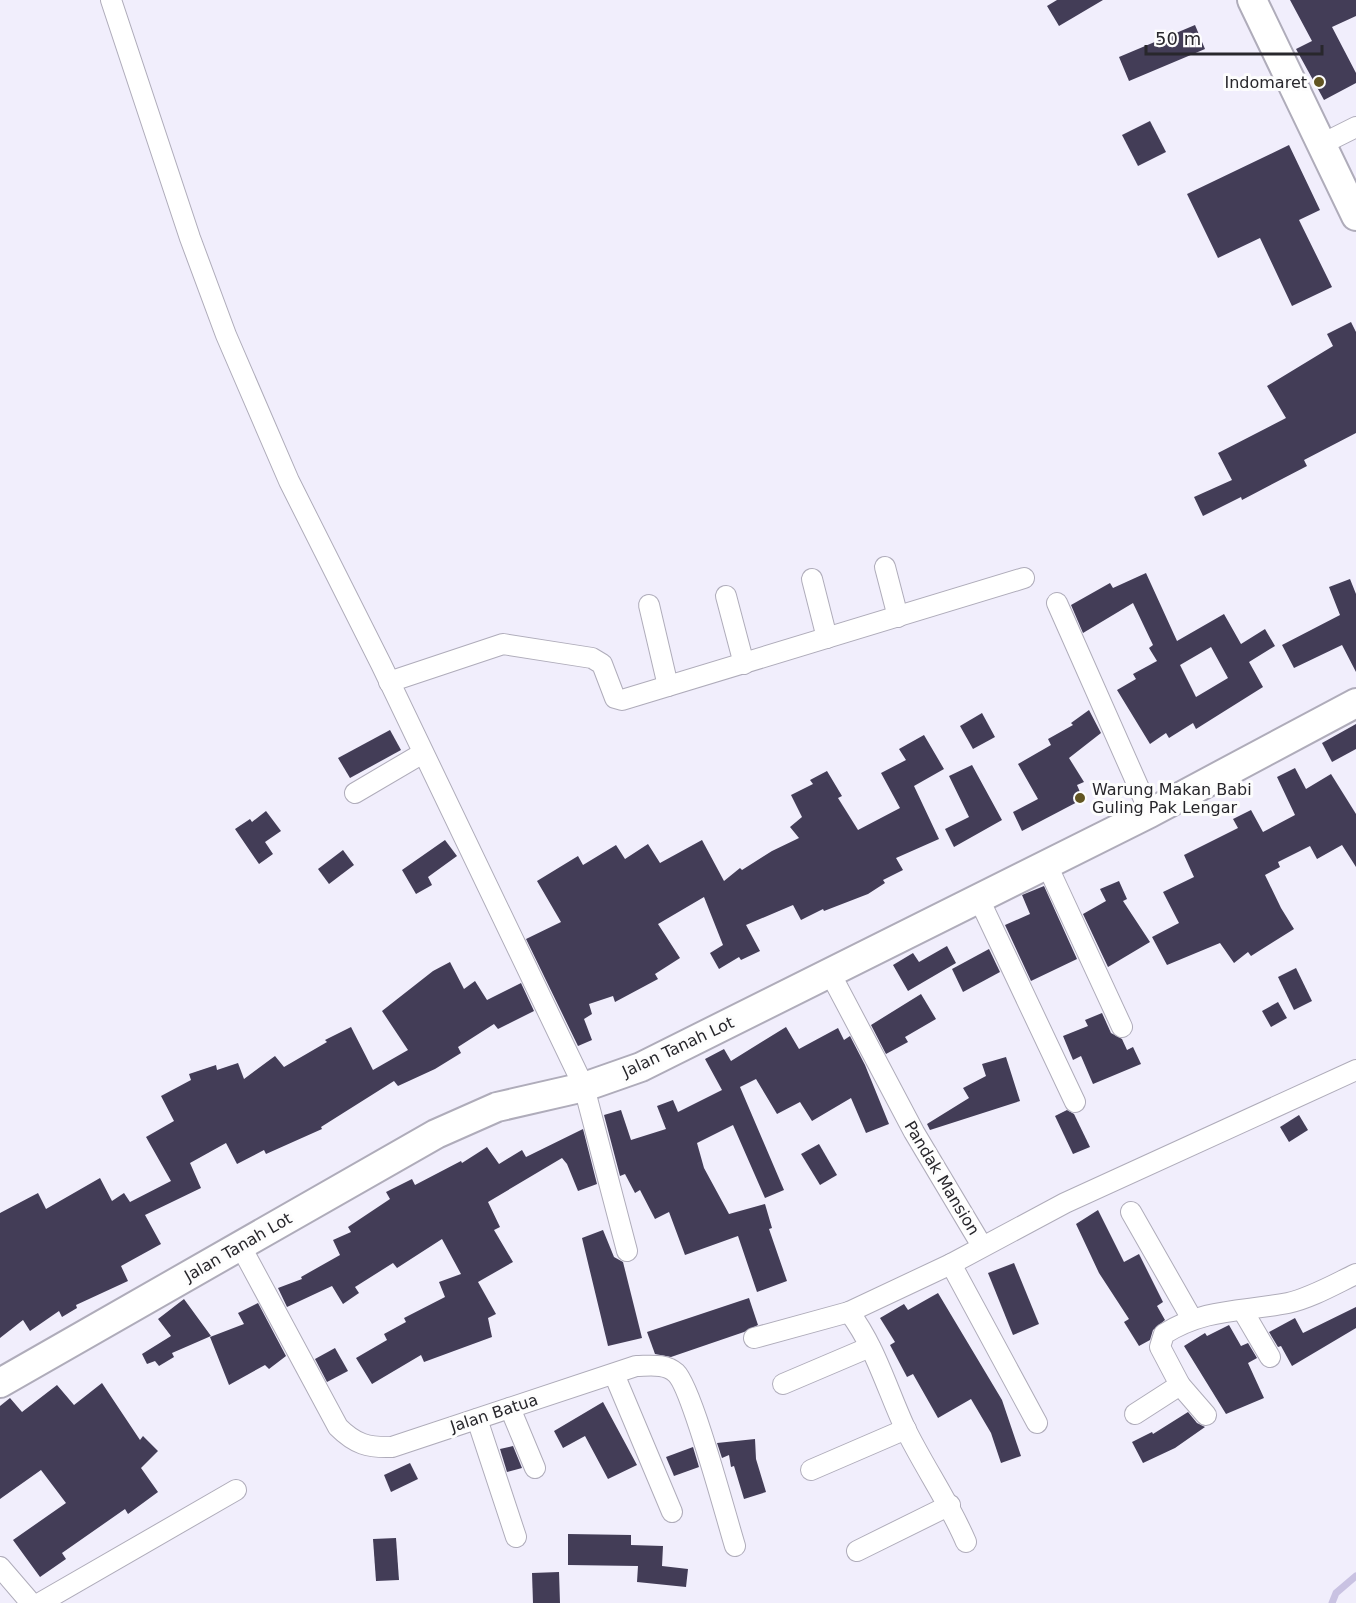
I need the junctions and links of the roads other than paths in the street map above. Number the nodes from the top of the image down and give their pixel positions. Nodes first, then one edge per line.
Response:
1 (111, 0) edge
2 (1252, 0) edge
3 (1356, 127) edge
4 (1320, 146) junction
5 (1356, 216) edge
6 (885, 567) dead end
7 (1024, 578) dead end
8 (812, 579) dead end
9 (726, 596) dead end
10 (1058, 603) dead end
11 (649, 605) dead end
12 (898, 617) junction
13 (827, 638) junction
14 (744, 663) junction
15 (389, 682) junction
16 (668, 686) junction
17 (1356, 703) edge
18 (423, 753) junction
19 (356, 793) dead end
20 (1150, 813) junction
21 (1047, 865) junction
22 (979, 899) junction
23 (830, 973) junction
24 (1122, 1027) dead end
25 (1356, 1070) edge
26 (584, 1087) junction
27 (1075, 1102) dead end
28 (1131, 1212) dead end
29 (240, 1245) junction
30 (982, 1246) junction
31 (627, 1251) dead end
32 (951, 1264) junction
33 (1356, 1274) edge
34 (1243, 1311) junction
35 (849, 1312) junction
36 (1192, 1319) junction
37 (754, 1338) dead end
38 (870, 1347) junction
39 (1270, 1357) dead end
40 (614, 1374) junction
41 (0, 1383) edge
42 (783, 1384) dead end
43 (1180, 1385) junction
44 (510, 1408) junction
45 (1135, 1413) dead end
46 (1206, 1415) dead end
47 (477, 1419) junction
48 (1037, 1423) dead end
49 (906, 1429) junction
50 (535, 1468) dead end
51 (811, 1470) dead end
52 (236, 1490) dead end
53 (950, 1505) junction
54 (672, 1512) dead end
55 (516, 1537) dead end
56 (966, 1542) dead end
57 (735, 1546) dead end
58 (857, 1551) dead end
59 (0, 1567) edge
60 (31, 1603) edge
61 (40, 1603) edge

1 - 15 street
2 - 4 main road
3 - 4 street
4 - 5 main road
6 - 12 street
7 - 12 street
8 - 13 street
9 - 14 street
10 - 20 street
11 - 16 street
12 - 13 street
13 - 14 street
14 - 16 street
15 - 16 street
15 - 18 street
17 - 20 main road, Jalan Tanah Lot
18 - 19 street
18 - 26 street
20 - 21 main road, Jalan Tanah Lot
21 - 22 main road, Jalan Tanah Lot
21 - 24 street
22 - 23 main road, Jalan Tanah Lot
22 - 27 street
23 - 26 main road, Jalan Tanah Lot
23 - 30 street, Pandak Mansion
25 - 30 street
26 - 29 main road, Jalan Tanah Lot
26 - 31 street
28 - 36 street
29 - 41 main road, Jalan Tanah Lot
29 - 47 street, Jalan Batua
30 - 32 street, Pandak Mansion
32 - 35 street, Pandak Mansion
32 - 48 street
33 - 34 street
34 - 36 street
34 - 39 street
35 - 37 street, Pandak Mansion
35 - 38 street
36 - 43 street
38 - 42 street
38 - 49 street
40 - 44 street, Jalan Batua
40 - 54 street
40 - 57 street, Jalan Batua
43 - 45 street
43 - 46 street
44 - 47 street, Jalan Batua
44 - 50 street
47 - 55 street
49 - 51 street
49 - 53 street
52 - 61 street
53 - 56 street
53 - 58 street
59 - 60 street

